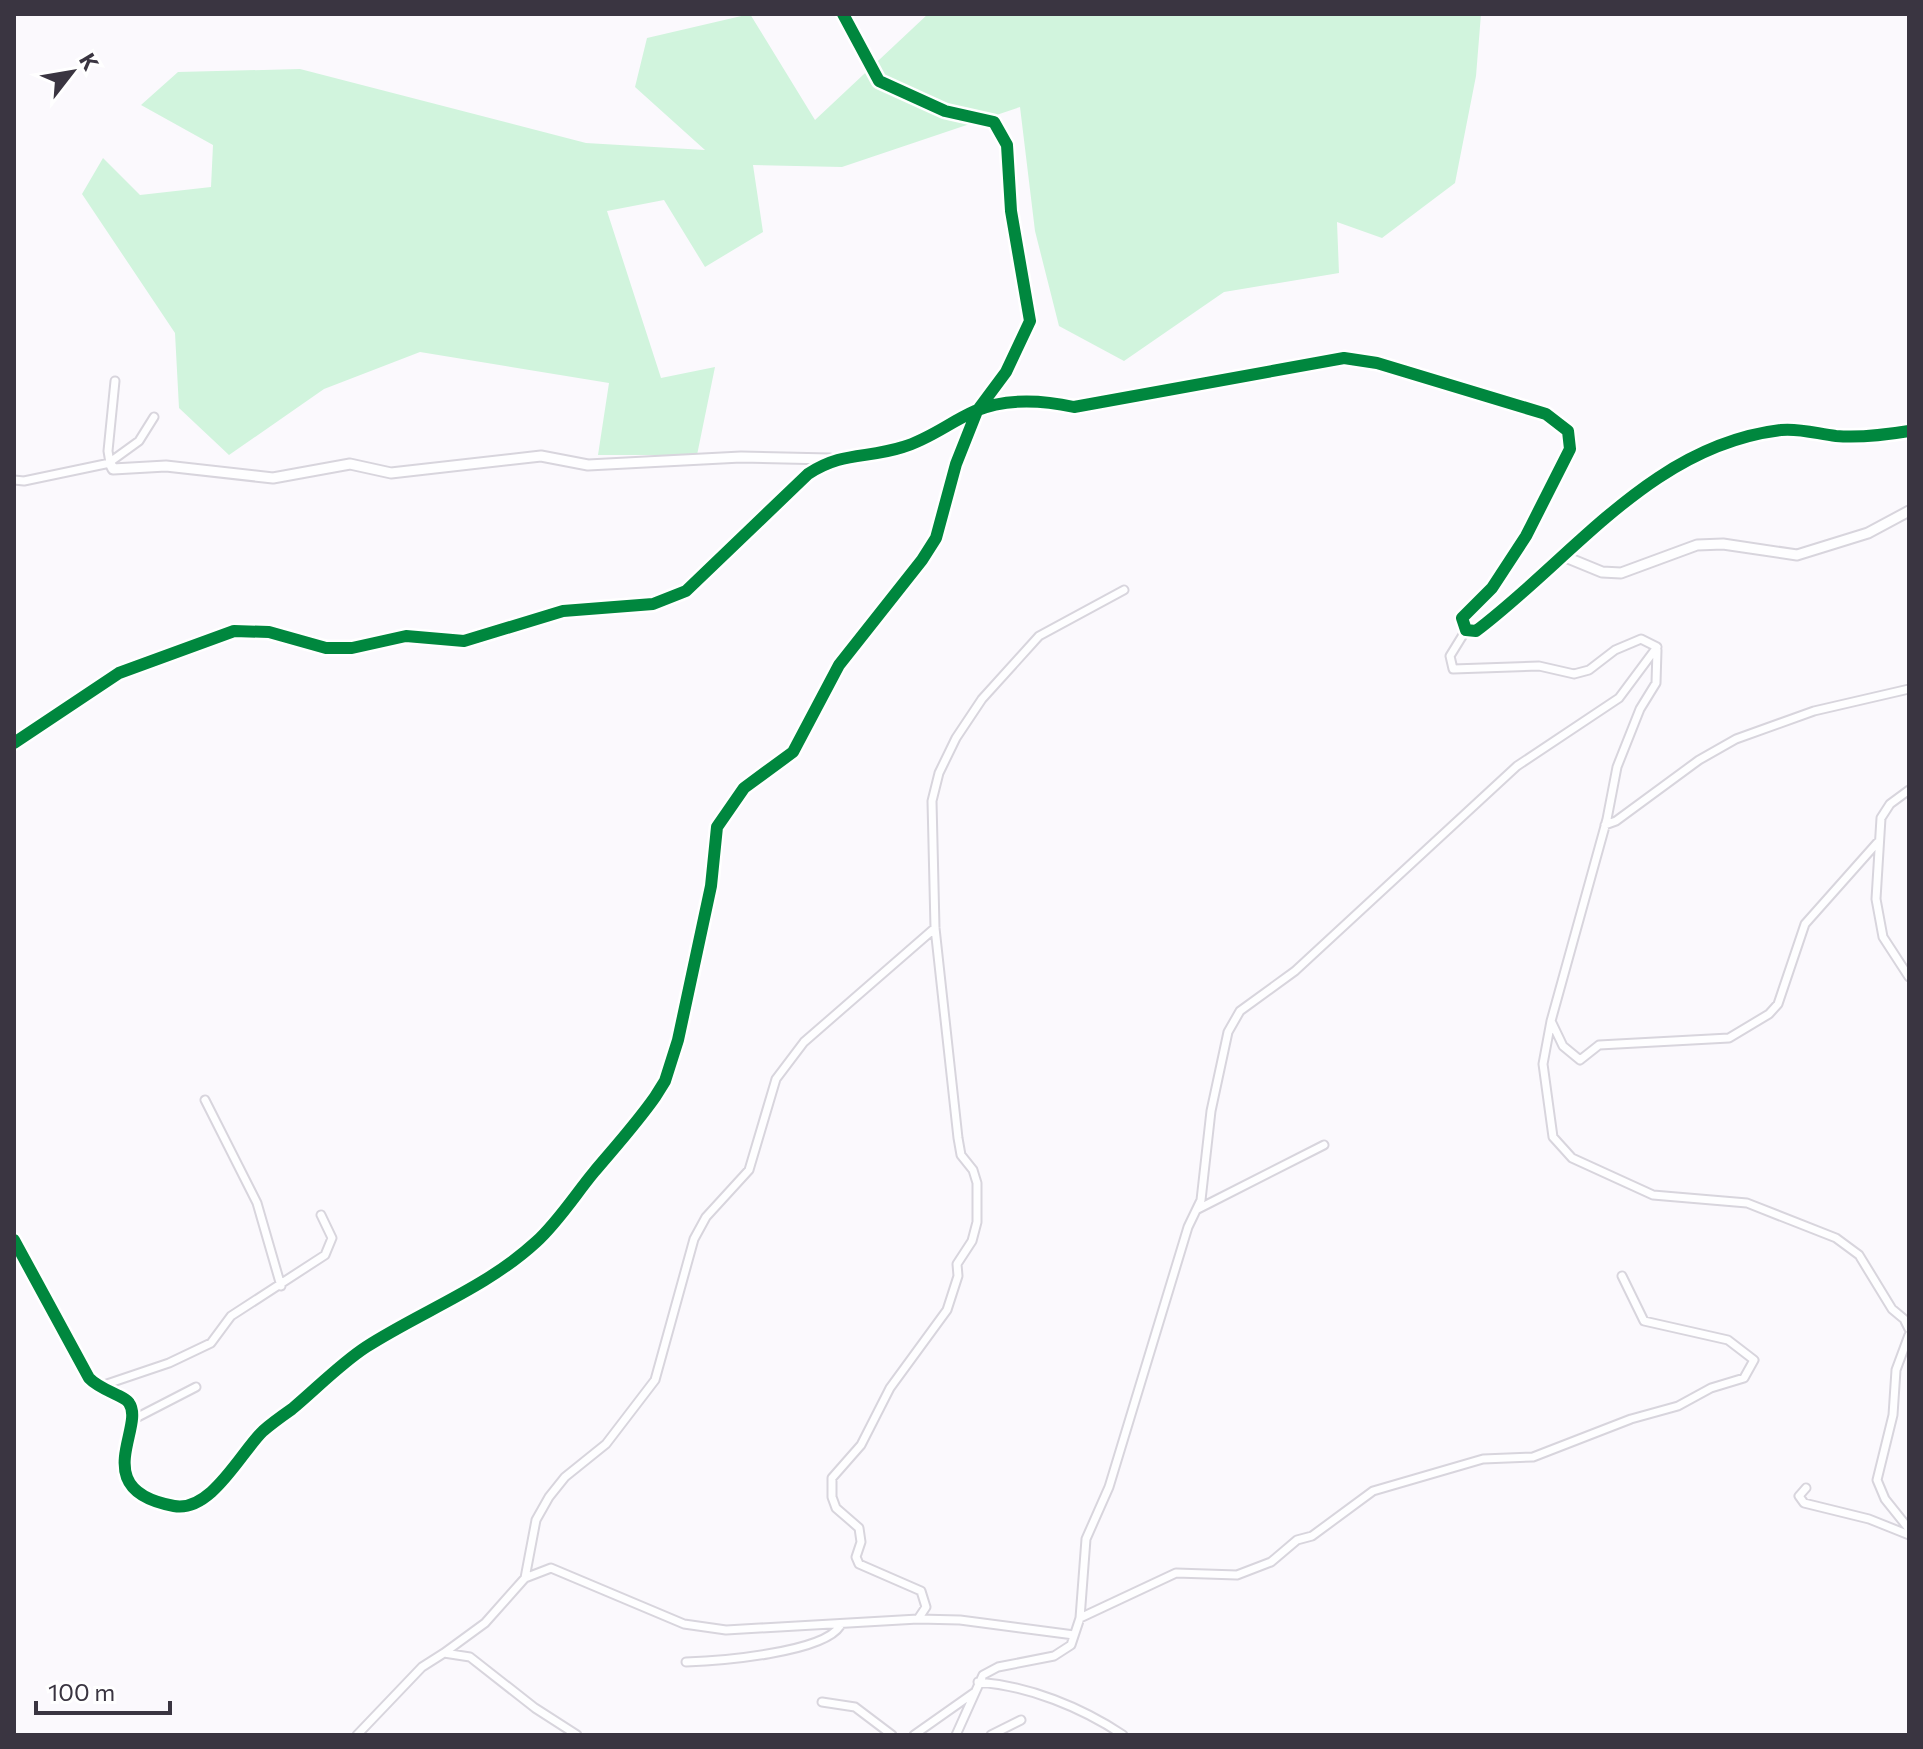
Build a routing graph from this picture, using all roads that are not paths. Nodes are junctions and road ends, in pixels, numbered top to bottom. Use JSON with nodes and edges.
{"nodes":[{"id":1,"x":843,"y":14,"type":"edge"},
{"id":2,"x":115,"y":381,"type":"dead end"},
{"id":3,"x":977,"y":411,"type":"junction"},
{"id":4,"x":154,"y":417,"type":"dead end"},
{"id":5,"x":1909,"y":431,"type":"edge"},
{"id":6,"x":832,"y":459,"type":"junction"},
{"id":7,"x":110,"y":462,"type":"junction"},
{"id":8,"x":14,"y":480,"type":"edge"},
{"id":9,"x":1909,"y":511,"type":"edge"},
{"id":10,"x":1563,"y":556,"type":"junction"},
{"id":11,"x":1124,"y":590,"type":"dead end"},
{"id":12,"x":1466,"y":630,"type":"junction"},
{"id":13,"x":1657,"y":647,"type":"junction"},
{"id":14,"x":1909,"y":689,"type":"edge"},
{"id":15,"x":14,"y":743,"type":"edge"},
{"id":16,"x":1909,"y":790,"type":"edge"},
{"id":17,"x":1605,"y":825,"type":"junction"},
{"id":18,"x":1877,"y":843,"type":"junction"},
{"id":19,"x":935,"y":928,"type":"junction"},
{"id":20,"x":1909,"y":977,"type":"edge"},
{"id":21,"x":1551,"y":1021,"type":"junction"},
{"id":22,"x":205,"y":1100,"type":"dead end"},
{"id":23,"x":1324,"y":1145,"type":"dead end"},
{"id":24,"x":1198,"y":1209,"type":"junction"},
{"id":25,"x":321,"y":1215,"type":"dead end"},
{"id":26,"x":14,"y":1240,"type":"edge"},
{"id":27,"x":1622,"y":1276,"type":"dead end"},
{"id":28,"x":281,"y":1286,"type":"junction"},
{"id":29,"x":1909,"y":1332,"type":"edge"},
{"id":30,"x":98,"y":1387,"type":"junction"},
{"id":31,"x":196,"y":1387,"type":"dead end"},
{"id":32,"x":132,"y":1420,"type":"junction"},
{"id":33,"x":1806,"y":1488,"type":"dead end"},
{"id":34,"x":1909,"y":1529,"type":"edge"},
{"id":35,"x":1909,"y":1535,"type":"edge"},
{"id":36,"x":525,"y":1578,"type":"junction"},
{"id":37,"x":1080,"y":1618,"type":"junction"},
{"id":38,"x":918,"y":1619,"type":"junction"},
{"id":39,"x":840,"y":1626,"type":"junction"},
{"id":40,"x":1074,"y":1635,"type":"junction"},
{"id":41,"x":444,"y":1653,"type":"junction"},
{"id":42,"x":686,"y":1662,"type":"dead end"},
{"id":43,"x":978,"y":1682,"type":"junction"},
{"id":44,"x":975,"y":1692,"type":"junction"},
{"id":45,"x":822,"y":1702,"type":"dead end"},
{"id":46,"x":1021,"y":1720,"type":"dead end"},
{"id":47,"x":357,"y":1735,"type":"edge"},
{"id":48,"x":577,"y":1735,"type":"edge"},
{"id":49,"x":892,"y":1735,"type":"edge"},
{"id":50,"x":914,"y":1735,"type":"edge"},
{"id":51,"x":956,"y":1735,"type":"edge"},
{"id":52,"x":991,"y":1735,"type":"edge"},
{"id":53,"x":1123,"y":1735,"type":"edge"}],
"edges":[{"from":1,"to":3,"type":"street"},
{"from":2,"to":7,"type":"street"},
{"from":3,"to":6,"type":"street"},
{"from":3,"to":12,"type":"street"},
{"from":3,"to":32,"type":"street"},
{"from":4,"to":7,"type":"street"},
{"from":5,"to":10,"type":"street"},
{"from":6,"to":7,"type":"street"},
{"from":6,"to":15,"type":"street"},
{"from":7,"to":8,"type":"street"},
{"from":9,"to":10,"type":"street"},
{"from":10,"to":12,"type":"street"},
{"from":11,"to":19,"type":"street"},
{"from":12,"to":13,"type":"street"},
{"from":13,"to":17,"type":"street"},
{"from":13,"to":24,"type":"street"},
{"from":14,"to":17,"type":"street"},
{"from":16,"to":18,"type":"street"},
{"from":17,"to":21,"type":"street"},
{"from":18,"to":20,"type":"street"},
{"from":18,"to":21,"type":"street"},
{"from":19,"to":36,"type":"street"},
{"from":19,"to":38,"type":"street"},
{"from":21,"to":29,"type":"street"},
{"from":22,"to":28,"type":"street"},
{"from":23,"to":24,"type":"street"},
{"from":24,"to":37,"type":"street"},
{"from":25,"to":28,"type":"street"},
{"from":26,"to":30,"type":"street"},
{"from":27,"to":37,"type":"street"},
{"from":28,"to":30,"type":"street"},
{"from":29,"to":34,"type":"street"},
{"from":30,"to":32,"type":"street"},
{"from":31,"to":32,"type":"street"},
{"from":33,"to":35,"type":"street"},
{"from":36,"to":39,"type":"street"},
{"from":36,"to":41,"type":"street"},
{"from":37,"to":40,"type":"street"},
{"from":38,"to":39,"type":"street"},
{"from":38,"to":40,"type":"street"},
{"from":39,"to":42,"type":"street"},
{"from":40,"to":43,"type":"street"},
{"from":41,"to":47,"type":"street"},
{"from":41,"to":48,"type":"street"},
{"from":43,"to":44,"type":"street"},
{"from":43,"to":53,"type":"street"},
{"from":44,"to":50,"type":"street"},
{"from":44,"to":51,"type":"street"},
{"from":45,"to":49,"type":"street"},
{"from":46,"to":52,"type":"street"}]}
